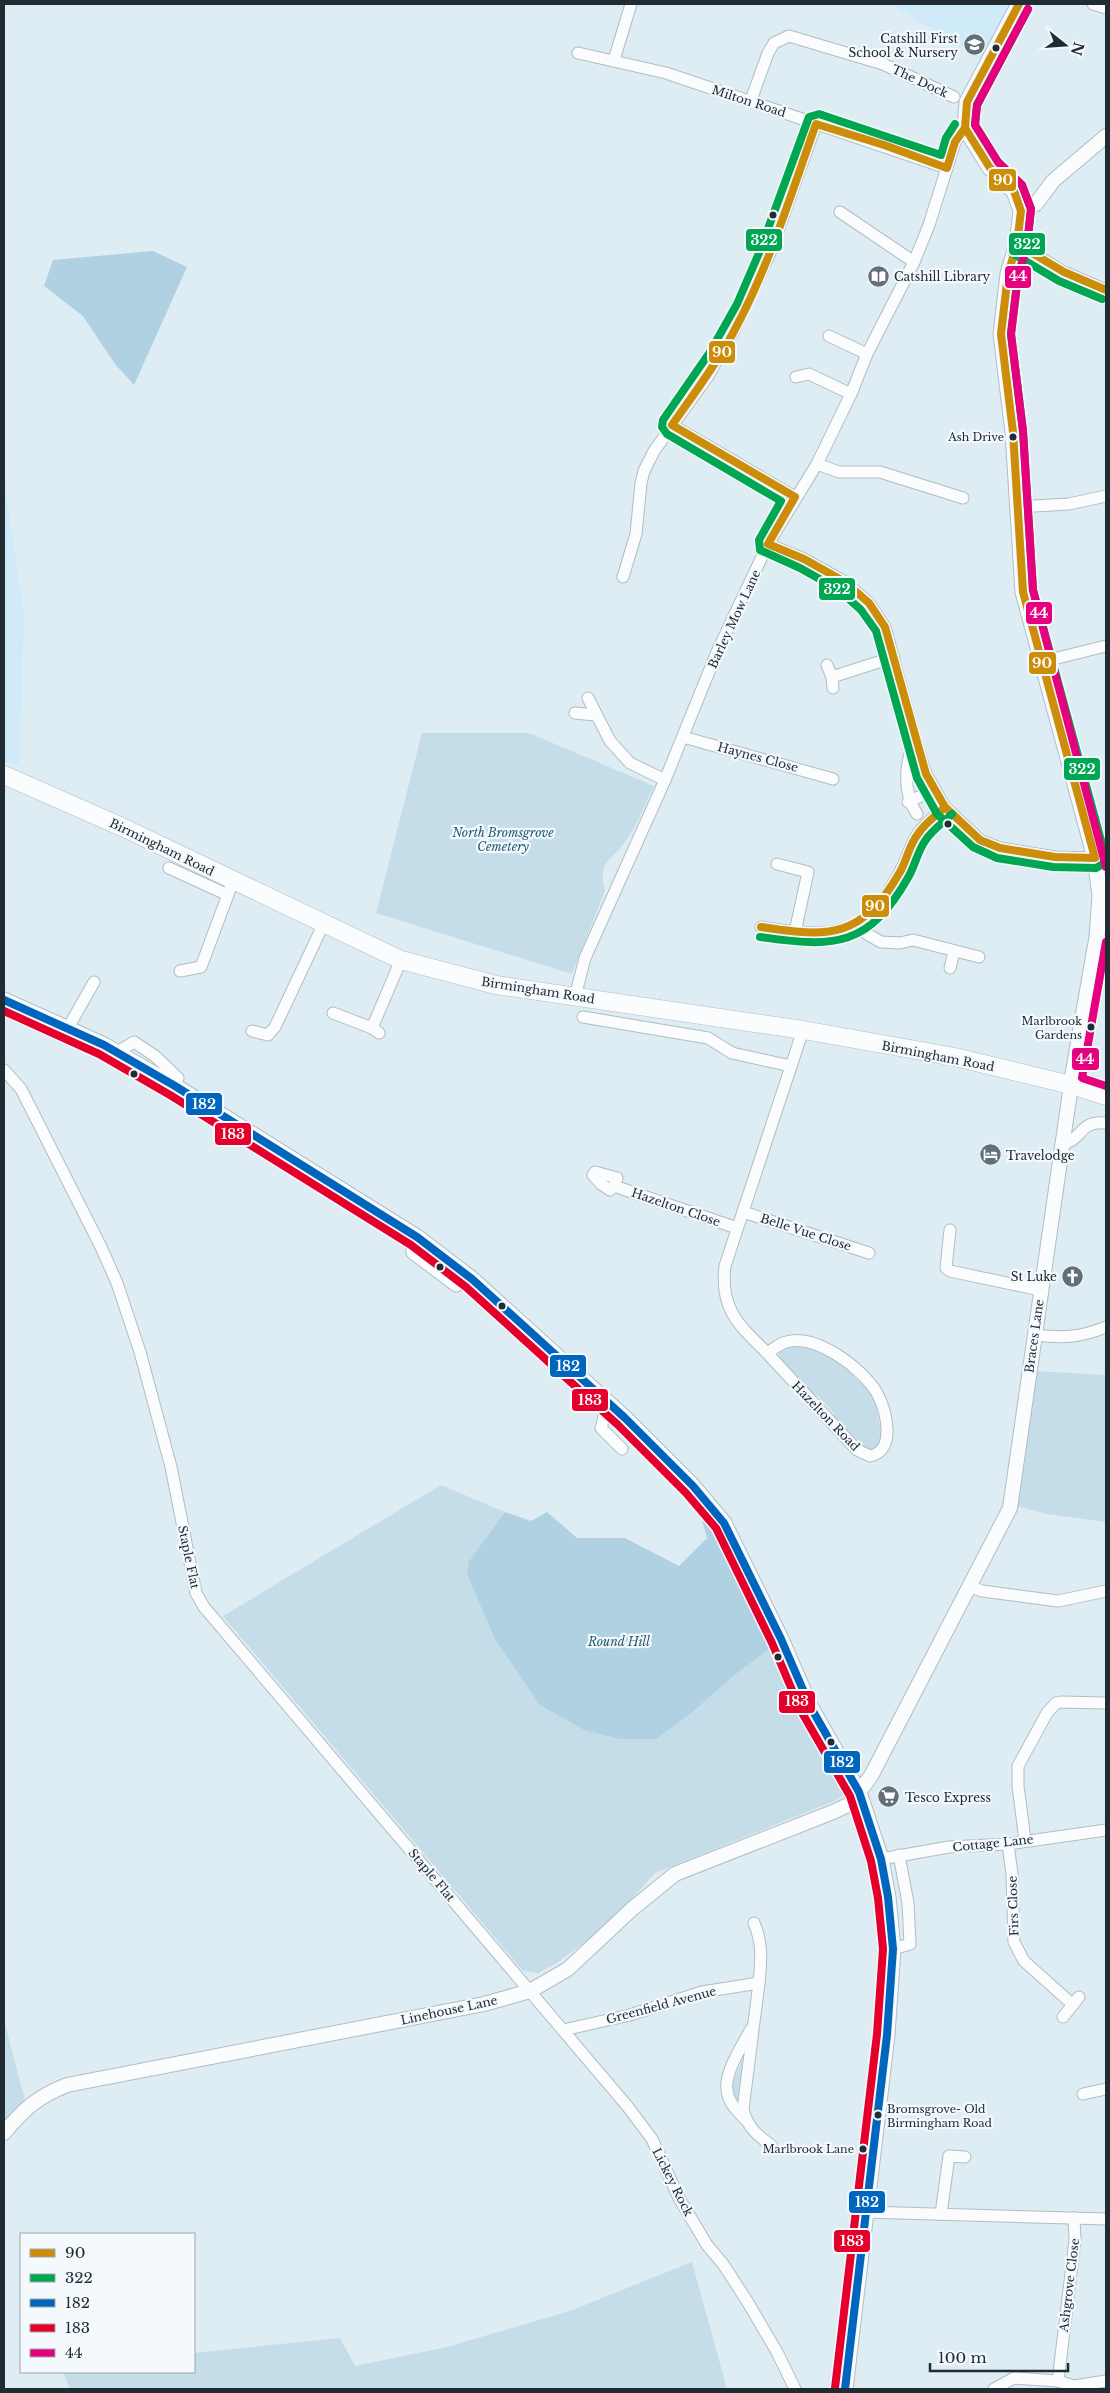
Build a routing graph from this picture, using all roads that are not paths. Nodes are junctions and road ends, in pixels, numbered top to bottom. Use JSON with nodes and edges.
{"nodes":[{"id":1,"x":631,"y":4,"type":"edge"},
{"id":2,"x":1019,"y":4,"type":"edge"},
{"id":3,"x":1093,"y":4,"type":"edge"},
{"id":4,"x":1106,"y":8,"type":"edge"},
{"id":5,"x":578,"y":54,"type":"dead end"},
{"id":6,"x":614,"y":60,"type":"junction"},
{"id":7,"x":954,"y":97,"type":"dead end"},
{"id":8,"x":750,"y":100,"type":"junction"},
{"id":9,"x":816,"y":124,"type":"junction"},
{"id":10,"x":965,"y":128,"type":"junction"},
{"id":11,"x":1106,"y":136,"type":"edge"},
{"id":12,"x":947,"y":168,"type":"junction"},
{"id":13,"x":1022,"y":210,"type":"junction"},
{"id":14,"x":840,"y":212,"type":"dead end"},
{"id":15,"x":1017,"y":244,"type":"junction"},
{"id":16,"x":914,"y":262,"type":"junction"},
{"id":17,"x":1106,"y":290,"type":"edge"},
{"id":18,"x":829,"y":336,"type":"dead end"},
{"id":19,"x":867,"y":354,"type":"junction"},
{"id":20,"x":796,"y":377,"type":"dead end"},
{"id":21,"x":852,"y":394,"type":"junction"},
{"id":22,"x":672,"y":425,"type":"junction"},
{"id":23,"x":817,"y":464,"type":"junction"},
{"id":24,"x":1106,"y":496,"type":"edge"},
{"id":25,"x":795,"y":497,"type":"junction"},
{"id":26,"x":963,"y":498,"type":"dead end"},
{"id":27,"x":1017,"y":507,"type":"junction"},
{"id":28,"x":768,"y":544,"type":"junction"},
{"id":29,"x":623,"y":577,"type":"dead end"},
{"id":30,"x":1106,"y":646,"type":"edge"},
{"id":31,"x":894,"y":657,"type":"junction"},
{"id":32,"x":1041,"y":662,"type":"junction"},
{"id":33,"x":827,"y":665,"type":"dead end"},
{"id":34,"x":588,"y":698,"type":"dead end"},
{"id":35,"x":575,"y":713,"type":"dead end"},
{"id":36,"x":595,"y":715,"type":"junction"},
{"id":37,"x":683,"y":736,"type":"junction"},
{"id":38,"x":915,"y":740,"type":"junction"},
{"id":39,"x":4,"y":775,"type":"edge"},
{"id":40,"x":833,"y":779,"type":"dead end"},
{"id":41,"x":665,"y":780,"type":"junction"},
{"id":42,"x":923,"y":795,"type":"dead end"},
{"id":43,"x":908,"y":802,"type":"junction"},
{"id":44,"x":945,"y":807,"type":"junction"},
{"id":45,"x":917,"y":814,"type":"dead end"},
{"id":46,"x":1095,"y":858,"type":"junction"},
{"id":47,"x":777,"y":864,"type":"dead end"},
{"id":48,"x":170,"y":868,"type":"dead end"},
{"id":49,"x":231,"y":888,"type":"junction"},
{"id":50,"x":324,"y":923,"type":"junction"},
{"id":51,"x":860,"y":923,"type":"junction"},
{"id":52,"x":760,"y":927,"type":"dead end"},
{"id":53,"x":795,"y":932,"type":"junction"},
{"id":54,"x":954,"y":952,"type":"junction"},
{"id":55,"x":978,"y":957,"type":"dead end"},
{"id":56,"x":401,"y":960,"type":"junction"},
{"id":57,"x":950,"y":968,"type":"dead end"},
{"id":58,"x":180,"y":971,"type":"dead end"},
{"id":59,"x":1090,"y":971,"type":"junction"},
{"id":60,"x":1106,"y":973,"type":"edge"},
{"id":61,"x":94,"y":982,"type":"dead end"},
{"id":62,"x":575,"y":997,"type":"junction"},
{"id":63,"x":4,"y":1000,"type":"edge"},
{"id":64,"x":333,"y":1013,"type":"dead end"},
{"id":65,"x":583,"y":1017,"type":"dead end"},
{"id":66,"x":68,"y":1028,"type":"junction"},
{"id":67,"x":803,"y":1030,"type":"junction"},
{"id":68,"x":252,"y":1031,"type":"dead end"},
{"id":69,"x":791,"y":1066,"type":"junction"},
{"id":70,"x":4,"y":1070,"type":"edge"},
{"id":71,"x":1071,"y":1085,"type":"junction"},
{"id":72,"x":1106,"y":1096,"type":"edge"},
{"id":73,"x":1106,"y":1123,"type":"edge"},
{"id":74,"x":1061,"y":1145,"type":"junction"},
{"id":75,"x":614,"y":1186,"type":"dead end"},
{"id":76,"x":743,"y":1212,"type":"junction"},
{"id":77,"x":737,"y":1228,"type":"junction"},
{"id":78,"x":950,"y":1230,"type":"dead end"},
{"id":79,"x":869,"y":1253,"type":"dead end"},
{"id":80,"x":1040,"y":1290,"type":"junction"},
{"id":81,"x":1106,"y":1328,"type":"edge"},
{"id":82,"x":1034,"y":1335,"type":"junction"},
{"id":83,"x":767,"y":1353,"type":"junction"},
{"id":84,"x":612,"y":1406,"type":"junction"},
{"id":85,"x":622,"y":1449,"type":"dead end"},
{"id":86,"x":969,"y":1586,"type":"junction"},
{"id":87,"x":1106,"y":1591,"type":"edge"},
{"id":88,"x":1106,"y":1703,"type":"edge"},
{"id":89,"x":860,"y":1795,"type":"junction"},
{"id":90,"x":1106,"y":1830,"type":"edge"},
{"id":91,"x":1025,"y":1840,"type":"junction"},
{"id":92,"x":1008,"y":1844,"type":"junction"},
{"id":93,"x":899,"y":1855,"type":"junction"},
{"id":94,"x":881,"y":1859,"type":"junction"},
{"id":95,"x":754,"y":1923,"type":"dead end"},
{"id":96,"x":893,"y":1949,"type":"junction"},
{"id":97,"x":759,"y":1982,"type":"junction"},
{"id":98,"x":530,"y":1990,"type":"junction"},
{"id":99,"x":1063,"y":2017,"type":"dead end"},
{"id":100,"x":755,"y":2022,"type":"junction"},
{"id":101,"x":563,"y":2030,"type":"junction"},
{"id":102,"x":1106,"y":2089,"type":"edge"},
{"id":103,"x":1083,"y":2094,"type":"dead end"},
{"id":104,"x":746,"y":2121,"type":"junction"},
{"id":105,"x":4,"y":2133,"type":"edge"},
{"id":106,"x":772,"y":2146,"type":"dead end"},
{"id":107,"x":965,"y":2157,"type":"dead end"},
{"id":108,"x":865,"y":2212,"type":"junction"},
{"id":109,"x":941,"y":2214,"type":"junction"},
{"id":110,"x":1074,"y":2218,"type":"junction"},
{"id":111,"x":1106,"y":2218,"type":"edge"},
{"id":112,"x":1058,"y":2381,"type":"junction"},
{"id":113,"x":1106,"y":2381,"type":"edge"},
{"id":114,"x":795,"y":2389,"type":"edge"},
{"id":115,"x":844,"y":2389,"type":"edge"},
{"id":116,"x":994,"y":2389,"type":"edge"}],
"edges":[{"from":1,"to":6,"type":"street"},
{"from":2,"to":10,"type":"main road"},
{"from":3,"to":4,"type":"street"},
{"from":5,"to":6,"type":"street","name":"Milton Road"},
{"from":6,"to":8,"type":"street","name":"Milton Road"},
{"from":7,"to":8,"type":"street","name":"The Dock"},
{"from":8,"to":9,"type":"street","name":"Milton Road"},
{"from":9,"to":12,"type":"street","name":"Milton Road"},
{"from":9,"to":22,"type":"street"},
{"from":10,"to":12,"type":"street","name":"Barley Mow Lane"},
{"from":10,"to":13,"type":"main road"},
{"from":11,"to":13,"type":"street"},
{"from":12,"to":16,"type":"street","name":"Barley Mow Lane"},
{"from":13,"to":15,"type":"main road"},
{"from":14,"to":16,"type":"street"},
{"from":15,"to":17,"type":"street"},
{"from":15,"to":27,"type":"main road"},
{"from":16,"to":19,"type":"street","name":"Barley Mow Lane"},
{"from":18,"to":19,"type":"street"},
{"from":19,"to":21,"type":"street","name":"Barley Mow Lane"},
{"from":20,"to":21,"type":"street"},
{"from":21,"to":23,"type":"street","name":"Barley Mow Lane"},
{"from":22,"to":25,"type":"street"},
{"from":22,"to":29,"type":"street"},
{"from":23,"to":25,"type":"street","name":"Barley Mow Lane"},
{"from":23,"to":26,"type":"street"},
{"from":24,"to":27,"type":"street"},
{"from":25,"to":28,"type":"street","name":"Barley Mow Lane"},
{"from":27,"to":32,"type":"main road"},
{"from":28,"to":31,"type":"street"},
{"from":28,"to":37,"type":"street","name":"Barley Mow Lane"},
{"from":30,"to":32,"type":"street"},
{"from":31,"to":33,"type":"street"},
{"from":31,"to":38,"type":"street"},
{"from":32,"to":46,"type":"main road"},
{"from":34,"to":36,"type":"street"},
{"from":35,"to":36,"type":"street"},
{"from":36,"to":41,"type":"street"},
{"from":37,"to":40,"type":"street","name":"Haynes Close"},
{"from":37,"to":41,"type":"street","name":"Barley Mow Lane"},
{"from":38,"to":43,"type":"street"},
{"from":38,"to":44,"type":"street"},
{"from":39,"to":49,"type":"highway","name":"Birmingham Road"},
{"from":41,"to":62,"type":"street","name":"Barley Mow Lane"},
{"from":42,"to":43,"type":"street"},
{"from":43,"to":45,"type":"street"},
{"from":44,"to":46,"type":"street"},
{"from":44,"to":51,"type":"street"},
{"from":46,"to":59,"type":"main road"},
{"from":47,"to":53,"type":"street"},
{"from":48,"to":49,"type":"street"},
{"from":49,"to":50,"type":"highway","name":"Birmingham Road"},
{"from":49,"to":58,"type":"street"},
{"from":50,"to":56,"type":"highway","name":"Birmingham Road"},
{"from":50,"to":68,"type":"street"},
{"from":51,"to":53,"type":"street"},
{"from":51,"to":54,"type":"street"},
{"from":52,"to":53,"type":"street"},
{"from":54,"to":55,"type":"street"},
{"from":54,"to":57,"type":"street"},
{"from":56,"to":62,"type":"highway","name":"Birmingham Road"},
{"from":56,"to":64,"type":"street"},
{"from":59,"to":60,"type":"street"},
{"from":59,"to":71,"type":"main road"},
{"from":61,"to":66,"type":"street"},
{"from":62,"to":67,"type":"highway","name":"Birmingham Road"},
{"from":63,"to":66,"type":"main road"},
{"from":65,"to":69,"type":"street"},
{"from":66,"to":84,"type":"main road"},
{"from":67,"to":69,"type":"street","name":"Hazelton Road"},
{"from":67,"to":71,"type":"highway","name":"Birmingham Road"},
{"from":69,"to":76,"type":"street","name":"Hazelton Road"},
{"from":70,"to":98,"type":"street","name":"Staple Flat"},
{"from":71,"to":72,"type":"highway","name":"Birmingham Road"},
{"from":71,"to":74,"type":"street","name":"Braces Lane"},
{"from":73,"to":74,"type":"street"},
{"from":74,"to":80,"type":"street","name":"Braces Lane"},
{"from":75,"to":77,"type":"street","name":"Hazelton Close"},
{"from":76,"to":77,"type":"street","name":"Hazelton Road"},
{"from":76,"to":79,"type":"street","name":"Belle Vue Close"},
{"from":77,"to":83,"type":"street","name":"Hazelton Road"},
{"from":78,"to":80,"type":"street"},
{"from":80,"to":82,"type":"street","name":"Braces Lane"},
{"from":81,"to":82,"type":"street"},
{"from":82,"to":86,"type":"street","name":"Braces Lane"},
{"from":83,"to":83,"type":"street","name":"Hazelton Road"},
{"from":84,"to":85,"type":"street"},
{"from":84,"to":89,"type":"main road"},
{"from":86,"to":87,"type":"street"},
{"from":86,"to":89,"type":"street","name":"Braces Lane"},
{"from":88,"to":91,"type":"street"},
{"from":89,"to":94,"type":"main road"},
{"from":89,"to":98,"type":"street","name":"Linehouse Lane"},
{"from":90,"to":91,"type":"street","name":"Cottage Lane"},
{"from":91,"to":92,"type":"street","name":"Cottage Lane"},
{"from":92,"to":93,"type":"street","name":"Cottage Lane"},
{"from":92,"to":99,"type":"street","name":"Firs Close"},
{"from":93,"to":94,"type":"street","name":"Cottage Lane"},
{"from":93,"to":96,"type":"street"},
{"from":94,"to":96,"type":"main road"},
{"from":95,"to":97,"type":"street"},
{"from":96,"to":108,"type":"main road"},
{"from":97,"to":100,"type":"street"},
{"from":97,"to":101,"type":"street","name":"Greenfield Avenue"},
{"from":98,"to":101,"type":"street","name":"Lickey Rock"},
{"from":98,"to":105,"type":"street","name":"Linehouse Lane"},
{"from":100,"to":104,"type":"street"},
{"from":100,"to":104,"type":"street"},
{"from":101,"to":114,"type":"street","name":"Lickey Rock"},
{"from":102,"to":103,"type":"street"},
{"from":104,"to":106,"type":"street"},
{"from":107,"to":109,"type":"street"},
{"from":108,"to":109,"type":"street"},
{"from":108,"to":115,"type":"main road"},
{"from":109,"to":110,"type":"street"},
{"from":110,"to":111,"type":"street"},
{"from":110,"to":112,"type":"street","name":"Ashgrove Close"},
{"from":112,"to":113,"type":"street"},
{"from":112,"to":116,"type":"street"}]}
